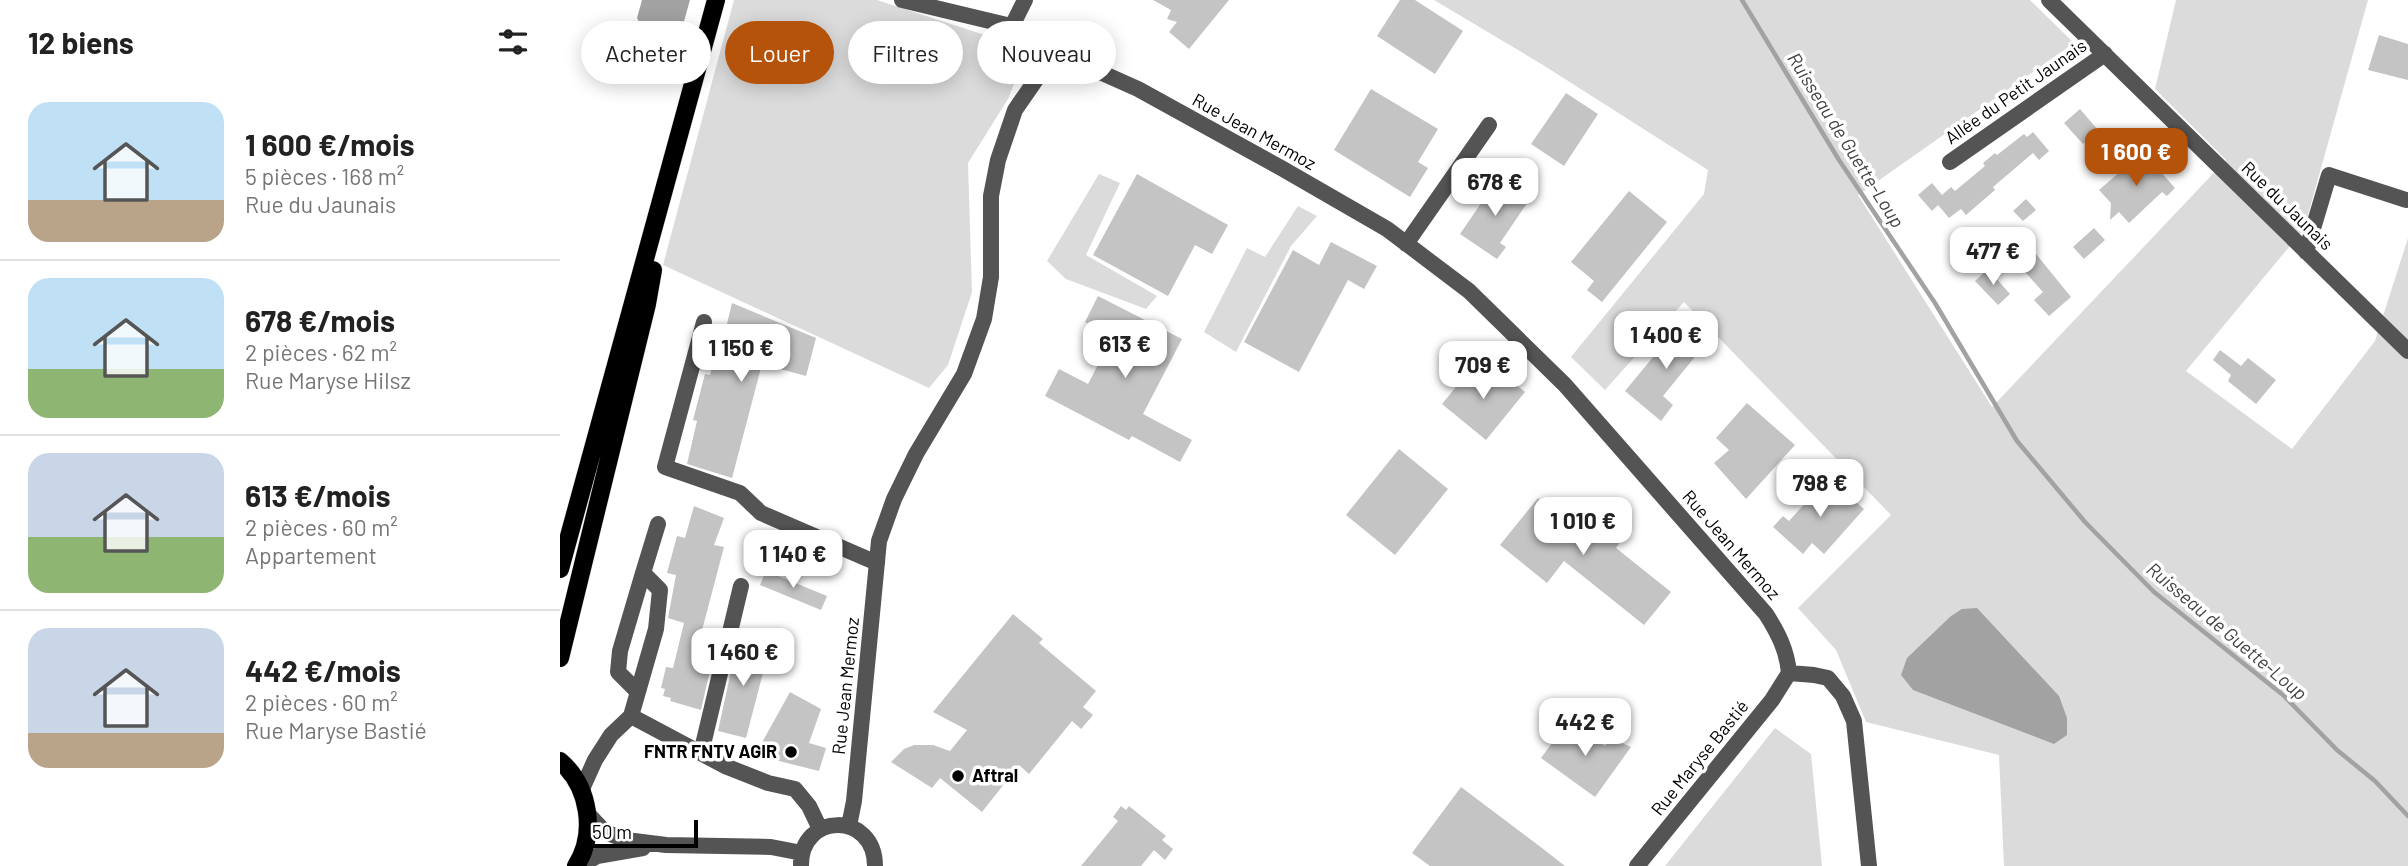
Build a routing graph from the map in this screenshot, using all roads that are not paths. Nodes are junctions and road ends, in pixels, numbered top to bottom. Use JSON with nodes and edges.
{"nodes":[{"id":1,"x":716,"y":0,"type":"edge"},
{"id":2,"x":905,"y":0,"type":"edge"},
{"id":3,"x":1025,"y":0,"type":"edge"},
{"id":4,"x":2049,"y":0,"type":"edge"},
{"id":5,"x":991,"y":21,"type":"edge"},
{"id":6,"x":1014,"y":21,"type":"edge"},
{"id":7,"x":2105,"y":54,"type":"junction"},
{"id":8,"x":1116,"y":79,"type":"edge"},
{"id":9,"x":1033,"y":84,"type":"edge"},
{"id":10,"x":1489,"y":125,"type":"dead end"},
{"id":11,"x":1950,"y":162,"type":"dead end"},
{"id":12,"x":671,"y":166,"type":"junction"},
{"id":13,"x":2406,"y":200,"type":"dead end"},
{"id":14,"x":1406,"y":244,"type":"junction"},
{"id":15,"x":2306,"y":252,"type":"junction"},
{"id":16,"x":704,"y":323,"type":"dead end"},
{"id":17,"x":2408,"y":351,"type":"edge"},
{"id":18,"x":659,"y":523,"type":"dead end"},
{"id":19,"x":877,"y":563,"type":"junction"},
{"id":20,"x":560,"y":569,"type":"edge"},
{"id":21,"x":643,"y":573,"type":"junction"},
{"id":22,"x":741,"y":586,"type":"dead end"},
{"id":23,"x":560,"y":658,"type":"edge"},
{"id":24,"x":1789,"y":673,"type":"junction"},
{"id":25,"x":638,"y":692,"type":"junction"},
{"id":26,"x":631,"y":716,"type":"junction"},
{"id":27,"x":701,"y":753,"type":"junction"},
{"id":28,"x":560,"y":761,"type":"edge"},
{"id":29,"x":582,"y":789,"type":"junction"},
{"id":30,"x":588,"y":814,"type":"junction"},
{"id":31,"x":849,"y":826,"type":"junction"},
{"id":32,"x":820,"y":829,"type":"junction"},
{"id":33,"x":666,"y":845,"type":"junction"},
{"id":34,"x":801,"y":860,"type":"edge"},
{"id":35,"x":578,"y":866,"type":"edge"},
{"id":36,"x":875,"y":866,"type":"edge"},
{"id":37,"x":1637,"y":866,"type":"edge"},
{"id":38,"x":1869,"y":866,"type":"edge"}],
"edges":[{"from":1,"to":12,"type":"main road"},
{"from":2,"to":5,"type":"street"},
{"from":3,"to":6,"type":"street"},
{"from":4,"to":7,"type":"street","name":"Rue du Jaunais"},
{"from":7,"to":11,"type":"street","name":"Allée du Petit Jaunais"},
{"from":7,"to":15,"type":"street","name":"Rue du Jaunais"},
{"from":8,"to":14,"type":"street","name":"Rue Jean Mermoz"},
{"from":9,"to":19,"type":"street","name":"Rue Jean Mermoz"},
{"from":10,"to":14,"type":"street"},
{"from":12,"to":20,"type":"main road"},
{"from":12,"to":23,"type":"main road"},
{"from":13,"to":15,"type":"street"},
{"from":14,"to":24,"type":"street","name":"Rue Jean Mermoz"},
{"from":15,"to":17,"type":"street","name":"Rue du Jaunais"},
{"from":16,"to":19,"type":"street"},
{"from":18,"to":21,"type":"street"},
{"from":19,"to":31,"type":"street","name":"Rue Jean Mermoz"},
{"from":21,"to":25,"type":"street"},
{"from":21,"to":25,"type":"street"},
{"from":22,"to":27,"type":"street"},
{"from":24,"to":37,"type":"street","name":"Rue Maryse Bastié"},
{"from":24,"to":38,"type":"street"},
{"from":25,"to":26,"type":"street"},
{"from":26,"to":27,"type":"street"},
{"from":26,"to":29,"type":"street"},
{"from":27,"to":32,"type":"street"},
{"from":28,"to":29,"type":"main road"},
{"from":29,"to":30,"type":"main road"},
{"from":30,"to":33,"type":"street"},
{"from":30,"to":35,"type":"main road"},
{"from":31,"to":32,"type":"street"},
{"from":31,"to":36,"type":"street"},
{"from":32,"to":34,"type":"street"},
{"from":33,"to":34,"type":"street"},
{"from":33,"to":35,"type":"street"}]}
